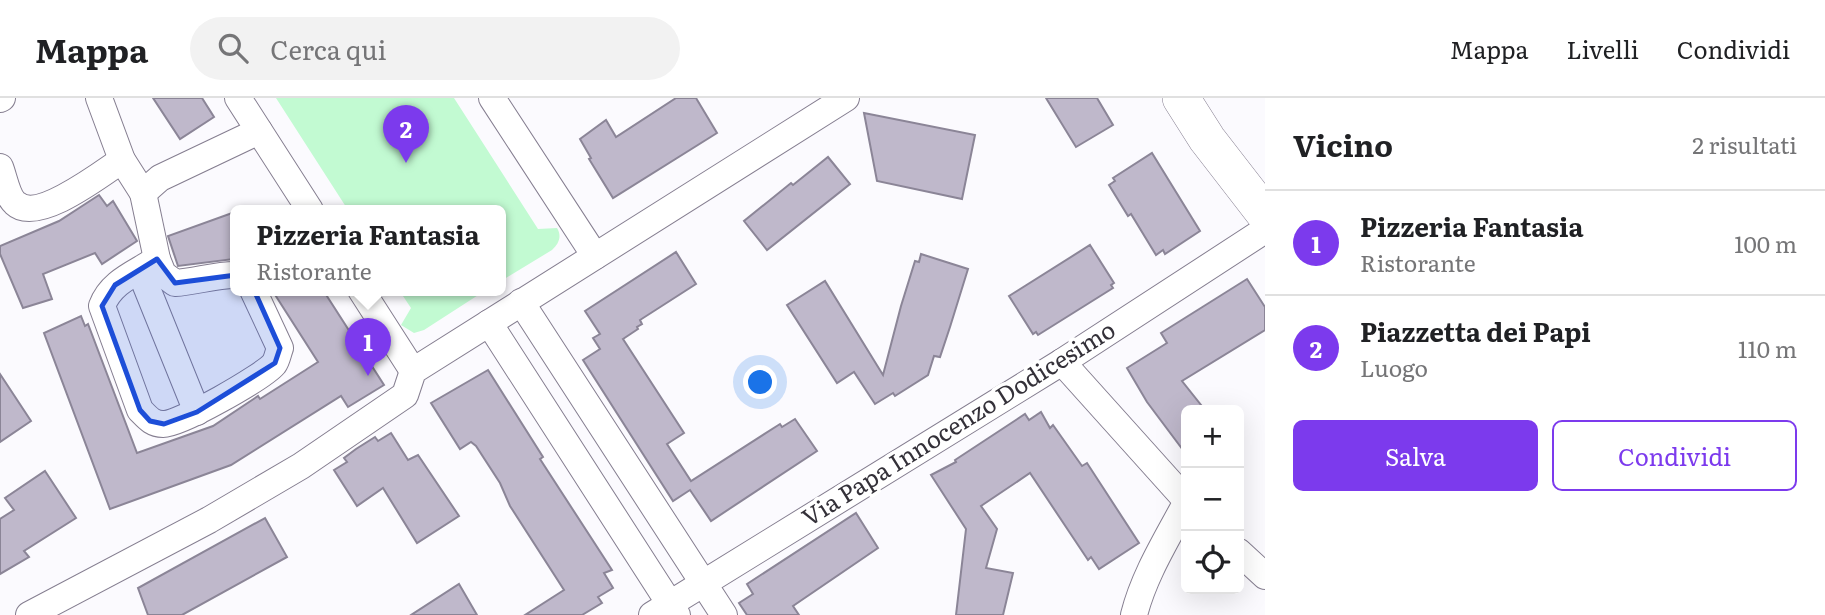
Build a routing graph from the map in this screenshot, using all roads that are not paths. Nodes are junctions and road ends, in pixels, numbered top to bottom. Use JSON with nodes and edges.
{"nodes":[{"id":1,"x":99,"y":98,"type":"edge"},
{"id":2,"x":239,"y":98,"type":"edge"},
{"id":3,"x":492,"y":98,"type":"edge"},
{"id":4,"x":846,"y":98,"type":"edge"},
{"id":5,"x":1181,"y":98,"type":"edge"},
{"id":6,"x":259,"y":131,"type":"junction"},
{"id":7,"x":122,"y":160,"type":"junction"},
{"id":8,"x":0,"y":167,"type":"edge"},
{"id":9,"x":143,"y":193,"type":"junction"},
{"id":10,"x":307,"y":205,"type":"edge"},
{"id":11,"x":1265,"y":214,"type":"edge"},
{"id":12,"x":1265,"y":230,"type":"edge"},
{"id":13,"x":595,"y":256,"type":"junction"},
{"id":14,"x":149,"y":265,"type":"junction"},
{"id":15,"x":230,"y":275,"type":"edge"},
{"id":16,"x":256,"y":296,"type":"edge"},
{"id":17,"x":365,"y":296,"type":"edge"},
{"id":18,"x":521,"y":302,"type":"junction"},
{"id":19,"x":489,"y":323,"type":"junction"},
{"id":20,"x":1062,"y":362,"type":"junction"},
{"id":21,"x":413,"y":371,"type":"junction"},
{"id":22,"x":197,"y":412,"type":"junction"},
{"id":23,"x":1181,"y":495,"type":"edge"},
{"id":24,"x":1181,"y":511,"type":"edge"},
{"id":25,"x":1244,"y":556,"type":"edge"},
{"id":26,"x":1264,"y":573,"type":"edge"},
{"id":27,"x":702,"y":582,"type":"junction"},
{"id":28,"x":666,"y":611,"type":"edge"},
{"id":29,"x":40,"y":612,"type":"edge"},
{"id":30,"x":724,"y":615,"type":"edge"},
{"id":31,"x":1134,"y":615,"type":"edge"}],
"edges":[{"from":1,"to":7,"type":"street"},
{"from":2,"to":6,"type":"street"},
{"from":3,"to":13,"type":"street"},
{"from":4,"to":13,"type":"street"},
{"from":5,"to":11,"type":"street"},
{"from":6,"to":9,"type":"street"},
{"from":6,"to":10,"type":"street"},
{"from":7,"to":8,"type":"street"},
{"from":7,"to":9,"type":"street"},
{"from":9,"to":14,"type":"street"},
{"from":12,"to":20,"type":"street","name":"Via Papa Innocenzo Dodicesimo"},
{"from":13,"to":18,"type":"street"},
{"from":14,"to":15,"type":"street"},
{"from":14,"to":22,"type":"street"},
{"from":14,"to":22,"type":"street"},
{"from":16,"to":22,"type":"street"},
{"from":17,"to":21,"type":"street"},
{"from":18,"to":19,"type":"street"},
{"from":18,"to":27,"type":"street"},
{"from":19,"to":21,"type":"street"},
{"from":19,"to":28,"type":"street"},
{"from":20,"to":23,"type":"street"},
{"from":20,"to":27,"type":"street","name":"Via Papa Innocenzo Dodicesimo"},
{"from":21,"to":29,"type":"street"},
{"from":24,"to":31,"type":"street"},
{"from":25,"to":26,"type":"street"},
{"from":27,"to":28,"type":"street","name":"Via Papa Innocenzo Dodicesimo"},
{"from":27,"to":30,"type":"street"}]}
